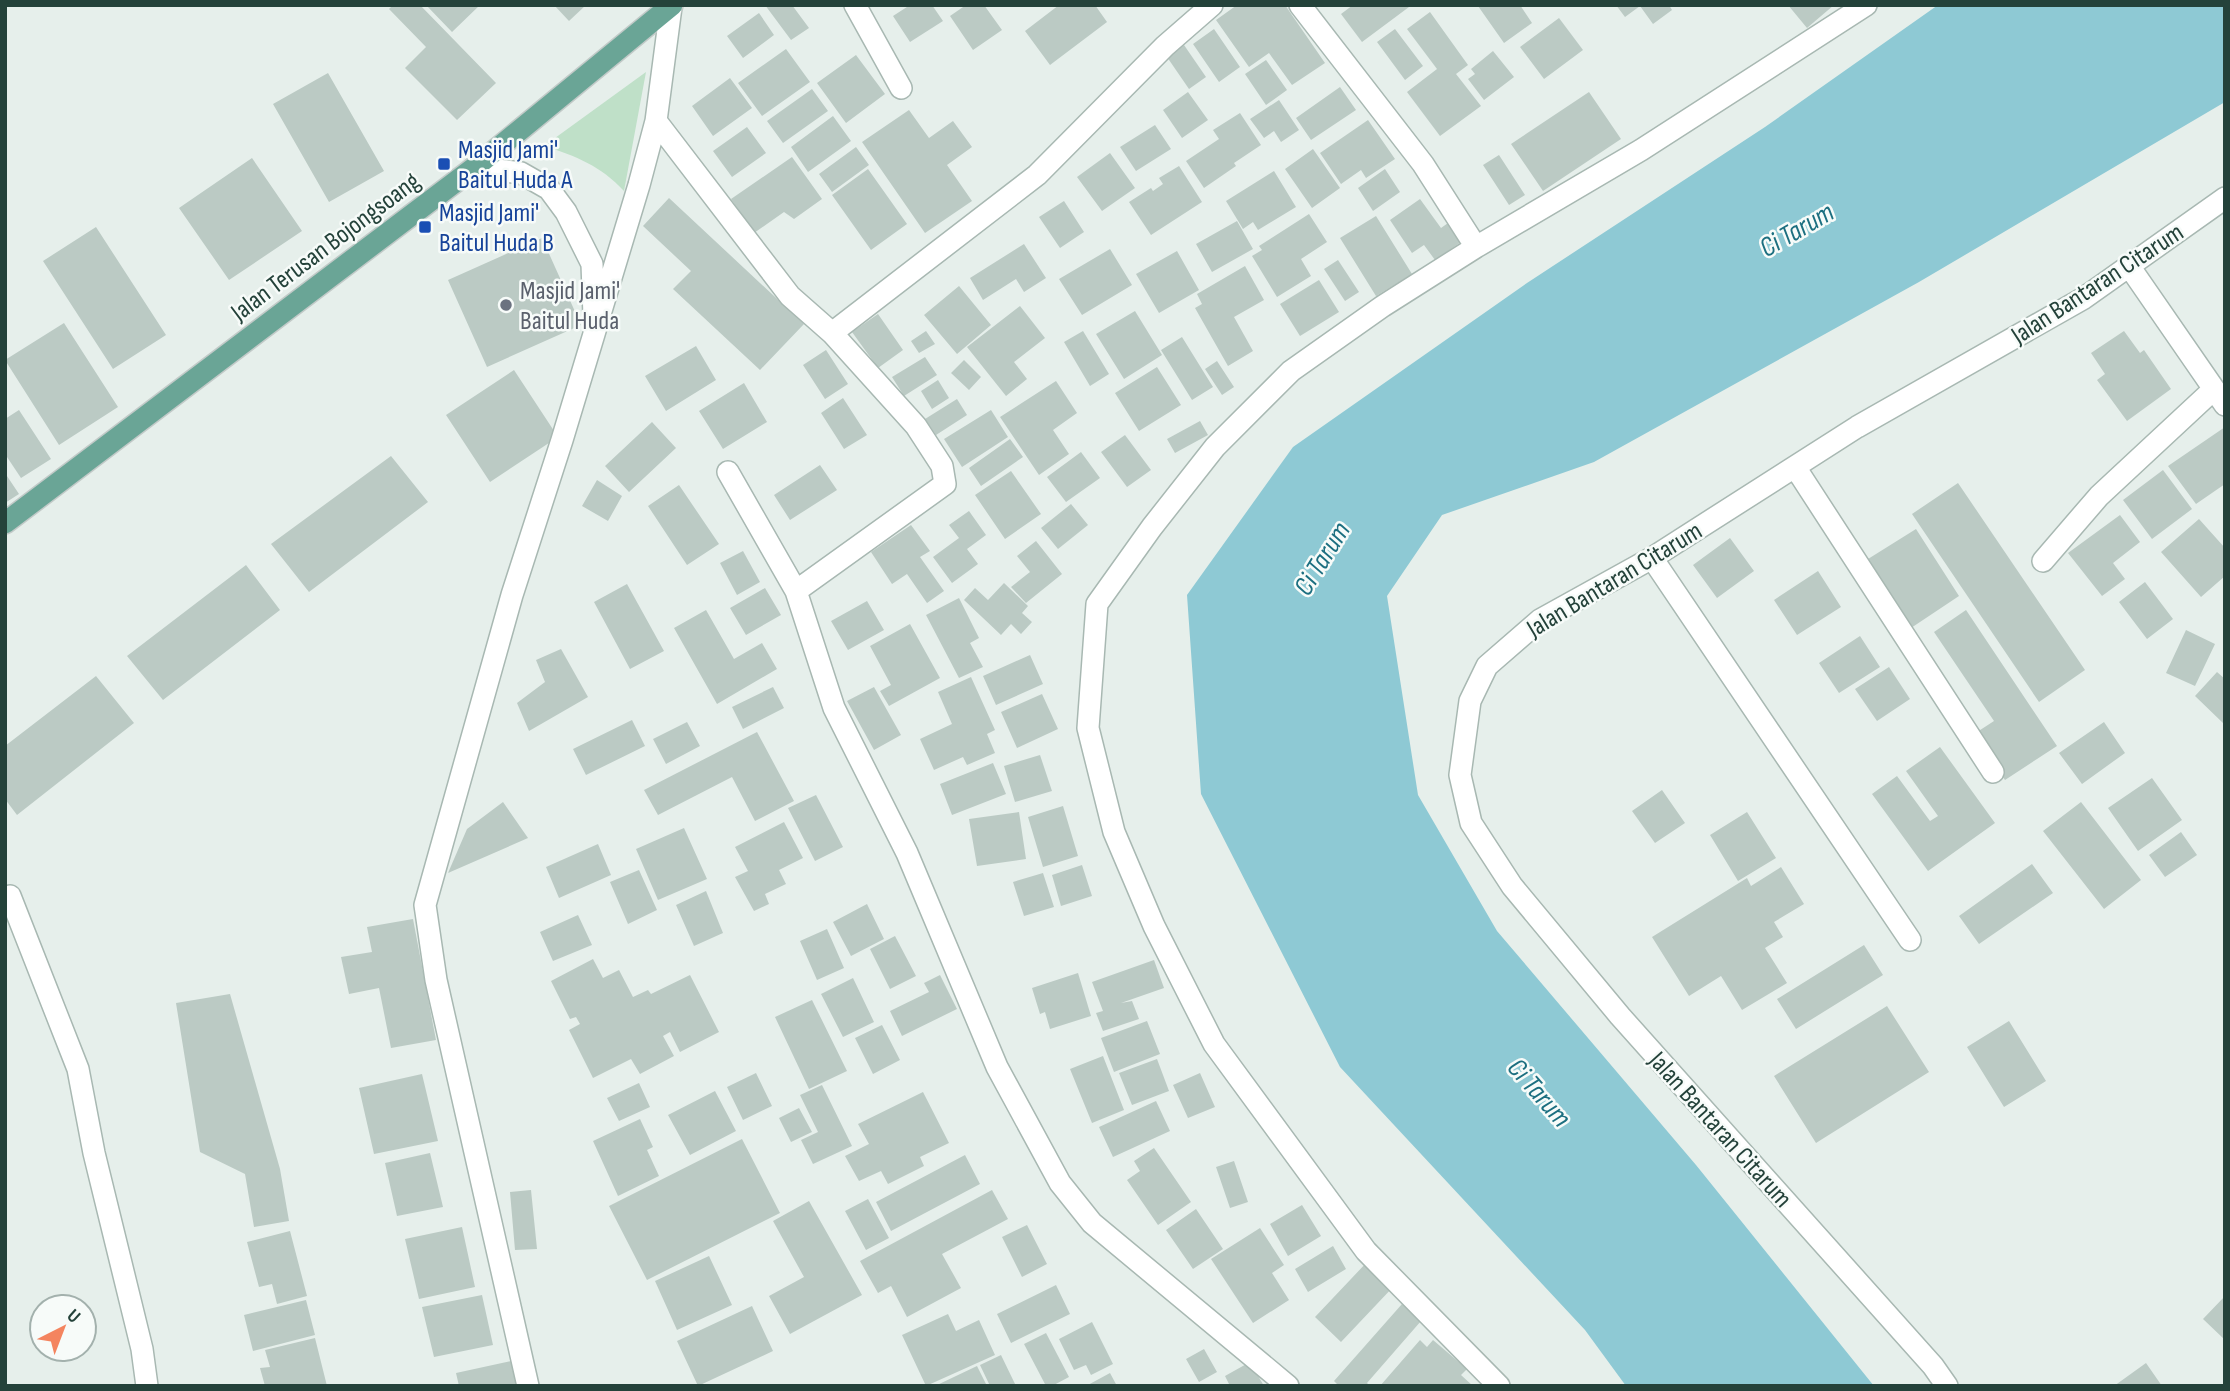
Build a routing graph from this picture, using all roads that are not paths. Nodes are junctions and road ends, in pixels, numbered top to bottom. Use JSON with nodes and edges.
{"nodes":[{"id":1,"x":855,"y":5,"type":"edge"},
{"id":2,"x":1212,"y":5,"type":"edge"},
{"id":3,"x":1300,"y":5,"type":"edge"},
{"id":4,"x":1866,"y":5,"type":"edge"},
{"id":5,"x":672,"y":6,"type":"edge"},
{"id":6,"x":901,"y":88,"type":"dead end"},
{"id":7,"x":656,"y":121,"type":"junction"},
{"id":8,"x":475,"y":167,"type":"junction"},
{"id":9,"x":2225,"y":198,"type":"edge"},
{"id":10,"x":1476,"y":247,"type":"junction"},
{"id":11,"x":2129,"y":266,"type":"junction"},
{"id":12,"x":595,"y":332,"type":"junction"},
{"id":13,"x":832,"y":333,"type":"junction"},
{"id":14,"x":2219,"y":397,"type":"edge"},
{"id":15,"x":1795,"y":467,"type":"junction"},
{"id":16,"x":728,"y":472,"type":"dead end"},
{"id":17,"x":5,"y":523,"type":"edge"},
{"id":18,"x":1652,"y":558,"type":"junction"},
{"id":19,"x":2043,"y":561,"type":"dead end"},
{"id":20,"x":796,"y":590,"type":"junction"},
{"id":21,"x":1993,"y":772,"type":"dead end"},
{"id":22,"x":10,"y":896,"type":"dead end"},
{"id":23,"x":1910,"y":940,"type":"dead end"},
{"id":24,"x":147,"y":1386,"type":"edge"},
{"id":25,"x":528,"y":1386,"type":"edge"},
{"id":26,"x":1288,"y":1386,"type":"edge"},
{"id":27,"x":1499,"y":1386,"type":"edge"},
{"id":28,"x":1947,"y":1386,"type":"edge"}],
"edges":[{"from":1,"to":6,"type":"street"},
{"from":2,"to":13,"type":"street"},
{"from":3,"to":10,"type":"street"},
{"from":4,"to":10,"type":"street"},
{"from":5,"to":7,"type":"street"},
{"from":5,"to":8,"type":"main road","name":"Jalan Terusan Bojongsoang"},
{"from":7,"to":12,"type":"street"},
{"from":7,"to":13,"type":"street"},
{"from":8,"to":12,"type":"street"},
{"from":8,"to":17,"type":"main road","name":"Jalan Terusan Bojongsoang"},
{"from":9,"to":11,"type":"street","name":"Jalan Bantaran Citarum"},
{"from":10,"to":27,"type":"street"},
{"from":11,"to":14,"type":"street"},
{"from":11,"to":15,"type":"street","name":"Jalan Bantaran Citarum"},
{"from":12,"to":25,"type":"street"},
{"from":13,"to":20,"type":"street"},
{"from":14,"to":19,"type":"street"},
{"from":15,"to":18,"type":"street","name":"Jalan Bantaran Citarum"},
{"from":15,"to":21,"type":"street"},
{"from":16,"to":20,"type":"street"},
{"from":18,"to":23,"type":"street"},
{"from":18,"to":28,"type":"street","name":"Jalan Bantaran Citarum"},
{"from":20,"to":26,"type":"street"},
{"from":22,"to":24,"type":"street"}]}
